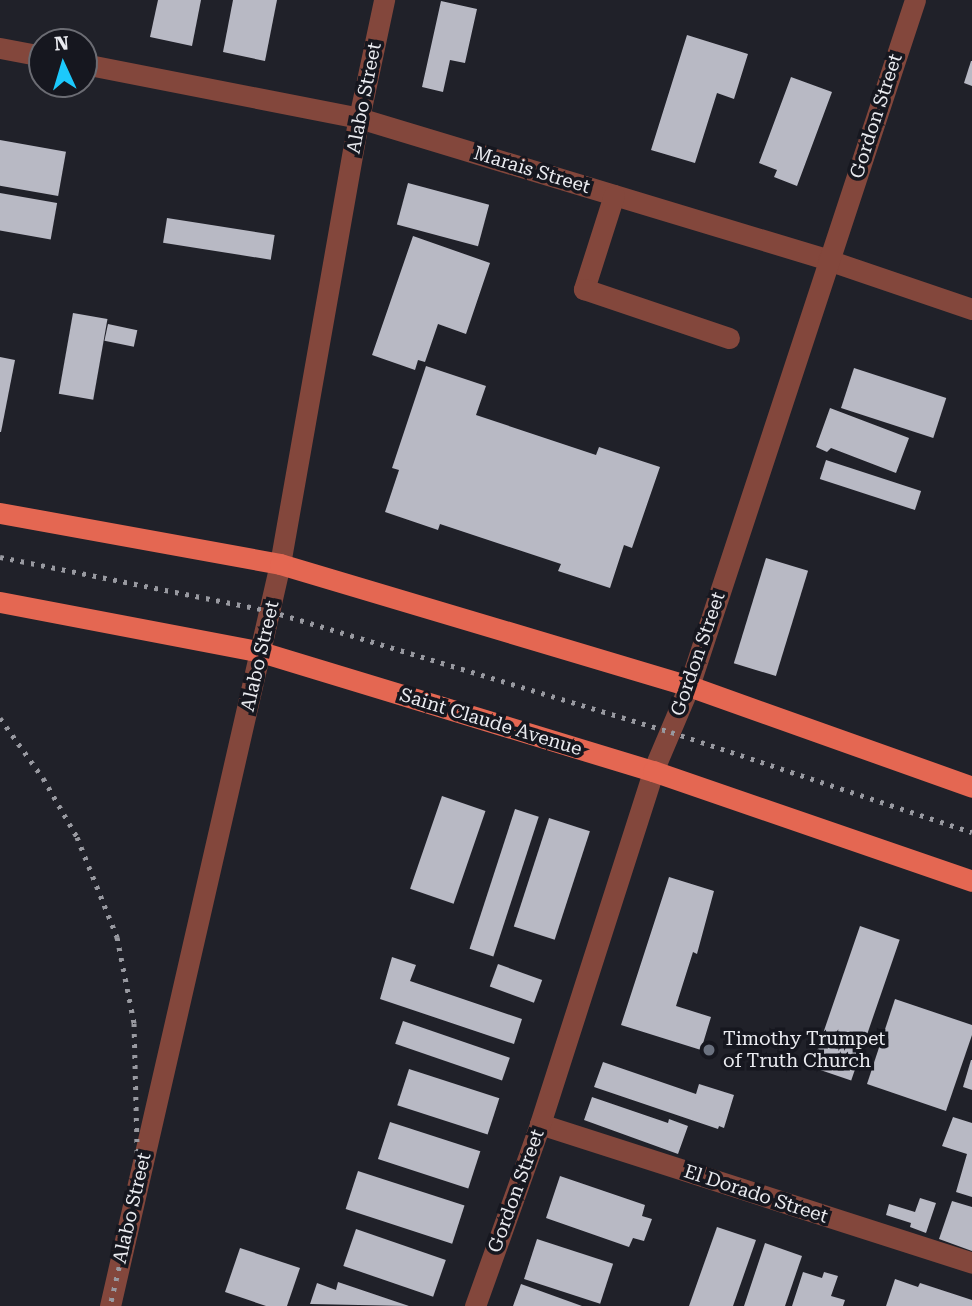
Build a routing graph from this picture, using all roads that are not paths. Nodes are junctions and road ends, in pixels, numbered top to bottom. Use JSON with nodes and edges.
{"nodes":[{"id":1,"x":384,"y":0,"type":"edge"},
{"id":2,"x":915,"y":0,"type":"edge"},
{"id":3,"x":0,"y":48,"type":"edge"},
{"id":4,"x":28,"y":53,"type":"edge"},
{"id":5,"x":98,"y":67,"type":"edge"},
{"id":6,"x":359,"y":118,"type":"junction"},
{"id":7,"x":614,"y":195,"type":"junction"},
{"id":8,"x":828,"y":260,"type":"junction"},
{"id":9,"x":972,"y":309,"type":"edge"},
{"id":10,"x":729,"y":338,"type":"dead end"},
{"id":11,"x":0,"y":513,"type":"edge"},
{"id":12,"x":280,"y":564,"type":"junction"},
{"id":13,"x":0,"y":601,"type":"edge"},
{"id":14,"x":261,"y":652,"type":"junction"},
{"id":15,"x":689,"y":686,"type":"junction"},
{"id":16,"x":653,"y":771,"type":"junction"},
{"id":17,"x":972,"y":787,"type":"edge"},
{"id":18,"x":972,"y":881,"type":"edge"},
{"id":19,"x":540,"y":1124,"type":"junction"},
{"id":20,"x":972,"y":1263,"type":"edge"},
{"id":21,"x":110,"y":1306,"type":"edge"},
{"id":22,"x":475,"y":1306,"type":"edge"}],
"edges":[{"from":1,"to":6,"type":"street","name":"Alabo Street"},
{"from":2,"to":8,"type":"street","name":"Gordon Street"},
{"from":3,"to":4,"type":"street"},
{"from":5,"to":6,"type":"street","name":"Marais Street"},
{"from":6,"to":7,"type":"street","name":"Marais Street"},
{"from":6,"to":12,"type":"street","name":"Alabo Street"},
{"from":7,"to":8,"type":"street","name":"Marais Street"},
{"from":7,"to":10,"type":"street"},
{"from":8,"to":9,"type":"street","name":"Marais Street"},
{"from":8,"to":15,"type":"street","name":"Gordon Street"},
{"from":11,"to":12,"type":"main road"},
{"from":12,"to":14,"type":"street","name":"Alabo Street"},
{"from":12,"to":15,"type":"main road"},
{"from":13,"to":14,"type":"main road","name":"Saint Claude Avenue"},
{"from":14,"to":16,"type":"main road","name":"Saint Claude Avenue"},
{"from":14,"to":21,"type":"street","name":"Alabo Street"},
{"from":15,"to":16,"type":"street","name":"Gordon Street"},
{"from":15,"to":17,"type":"main road"},
{"from":16,"to":18,"type":"main road","name":"Saint Claude Avenue"},
{"from":16,"to":19,"type":"street","name":"Gordon Street"},
{"from":19,"to":20,"type":"street","name":"El Dorado Street"},
{"from":19,"to":22,"type":"street","name":"Gordon Street"}]}
